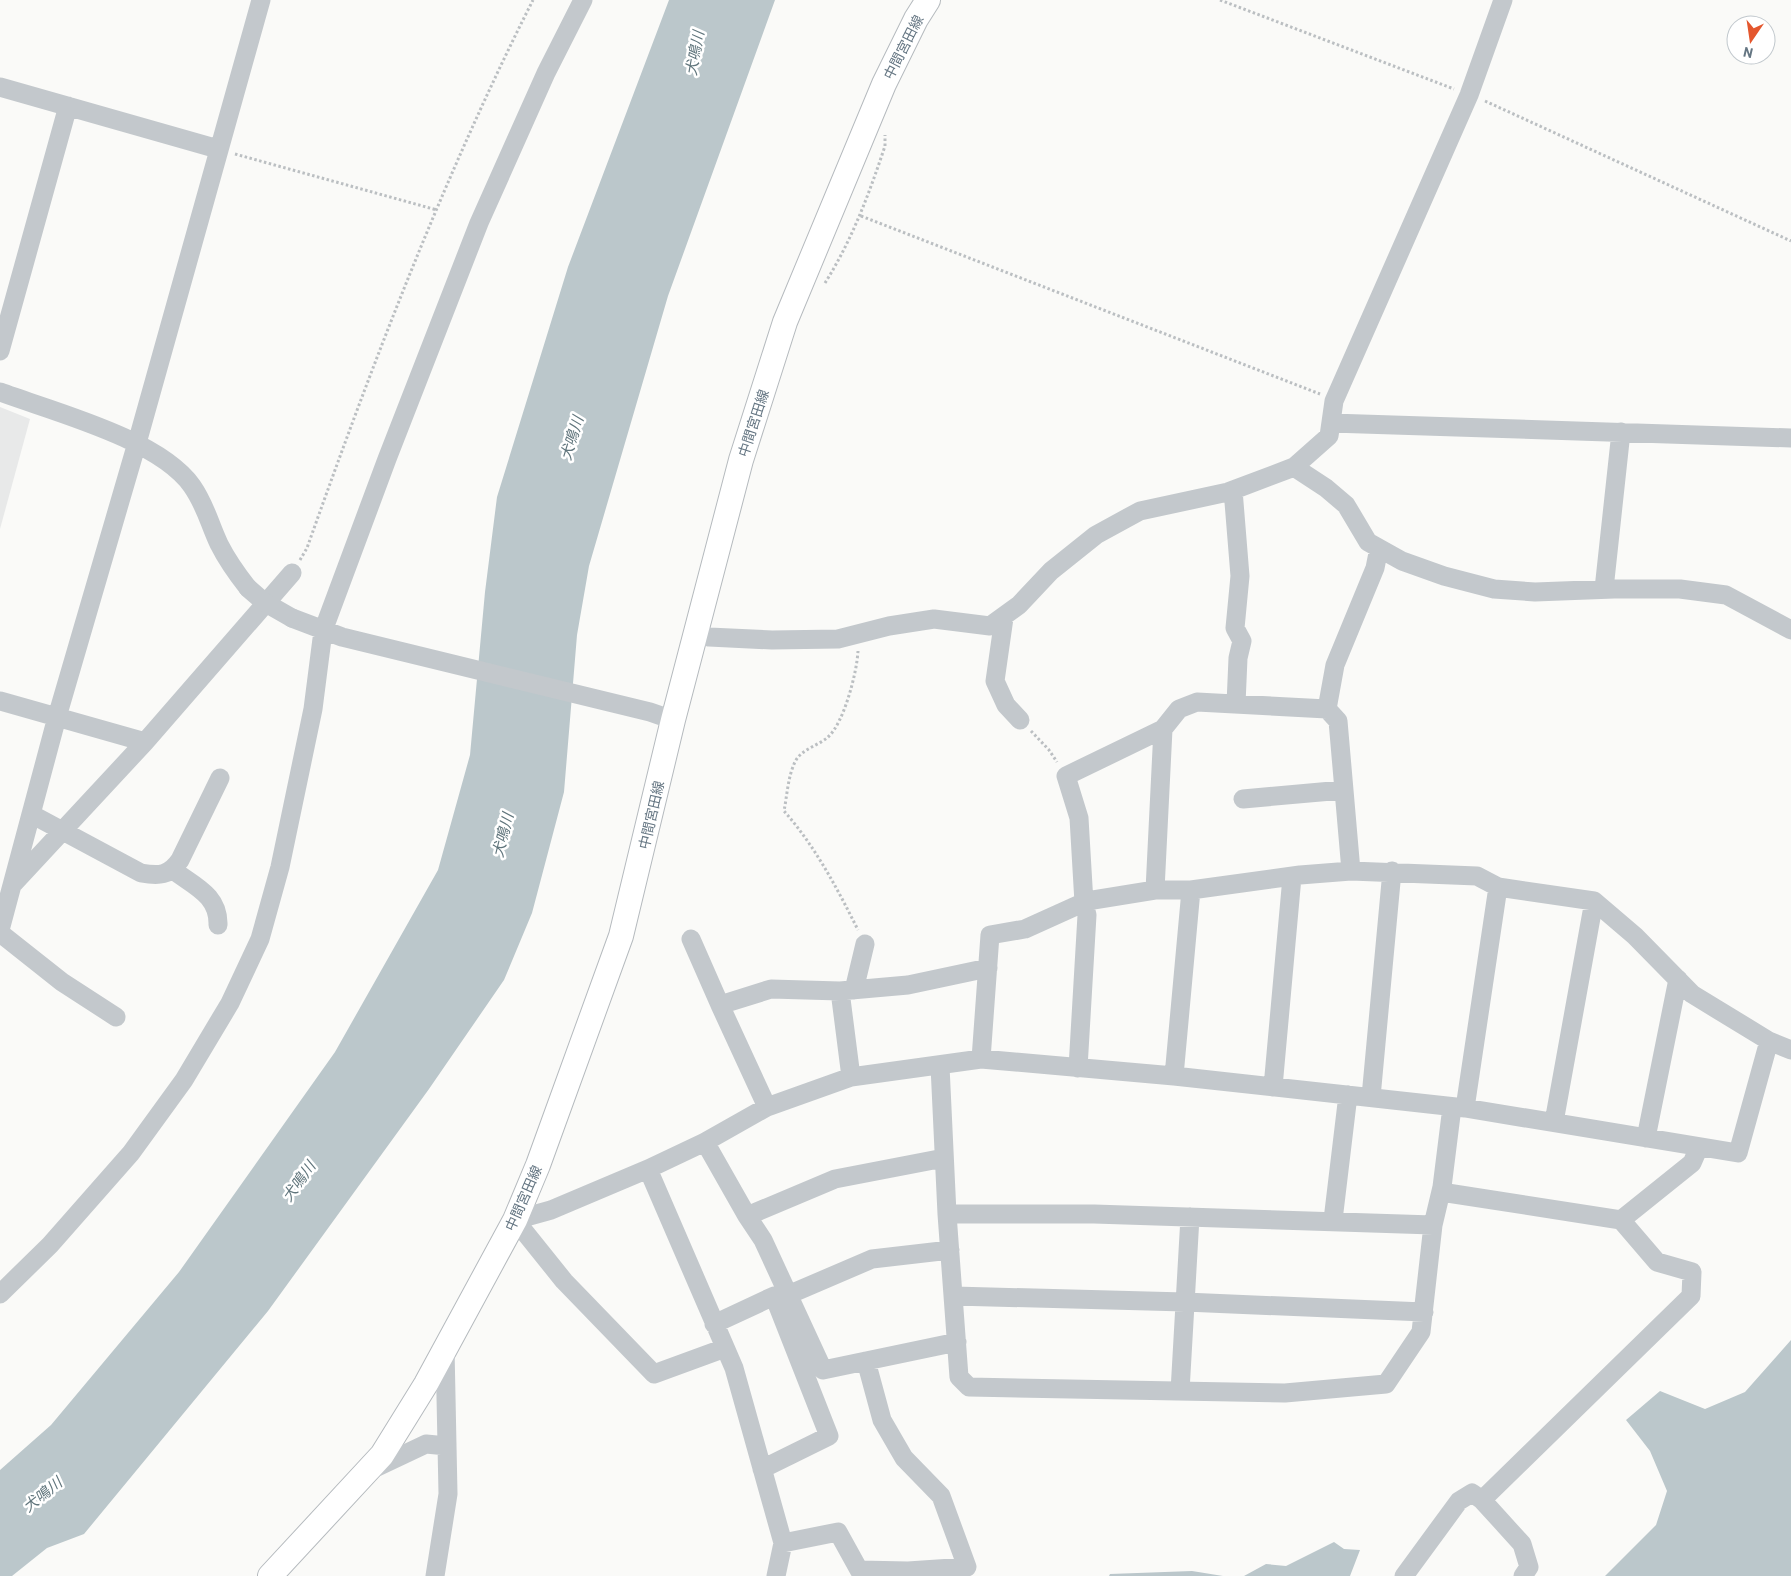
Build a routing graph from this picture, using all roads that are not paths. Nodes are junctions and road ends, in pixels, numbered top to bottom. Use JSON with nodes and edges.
{"nodes":[{"id":1,"x":261,"y":0,"type":"edge"},
{"id":2,"x":583,"y":0,"type":"edge"},
{"id":3,"x":928,"y":0,"type":"edge"},
{"id":4,"x":1503,"y":0,"type":"edge"},
{"id":5,"x":0,"y":87,"type":"edge"},
{"id":6,"x":68,"y":106,"type":"junction"},
{"id":7,"x":218,"y":149,"type":"junction"},
{"id":8,"x":0,"y":351,"type":"edge"},
{"id":9,"x":0,"y":392,"type":"edge"},
{"id":10,"x":1330,"y":423,"type":"junction"},
{"id":11,"x":1621,"y":432,"type":"junction"},
{"id":12,"x":1791,"y":438,"type":"edge"},
{"id":13,"x":137,"y":443,"type":"junction"},
{"id":14,"x":1294,"y":467,"type":"junction"},
{"id":15,"x":1234,"y":490,"type":"junction"},
{"id":16,"x":1379,"y":548,"type":"junction"},
{"id":17,"x":292,"y":573,"type":"road end"},
{"id":18,"x":1604,"y":589,"type":"junction"},
{"id":19,"x":1004,"y":618,"type":"junction"},
{"id":20,"x":1791,"y":630,"type":"edge"},
{"id":21,"x":323,"y":631,"type":"junction"},
{"id":22,"x":697,"y":634,"type":"junction"},
{"id":23,"x":0,"y":701,"type":"edge"},
{"id":24,"x":1236,"y":704,"type":"junction"},
{"id":25,"x":1327,"y":709,"type":"junction"},
{"id":26,"x":57,"y":717,"type":"junction"},
{"id":27,"x":673,"y":720,"type":"junction"},
{"id":28,"x":1020,"y":720,"type":"road end"},
{"id":29,"x":1163,"y":729,"type":"junction"},
{"id":30,"x":145,"y":742,"type":"junction"},
{"id":31,"x":220,"y":778,"type":"dead end"},
{"id":32,"x":1342,"y":790,"type":"junction"},
{"id":33,"x":1243,"y":798,"type":"dead end"},
{"id":34,"x":31,"y":814,"type":"junction"},
{"id":35,"x":62,"y":832,"type":"junction"},
{"id":36,"x":173,"y":870,"type":"junction"},
{"id":37,"x":1351,"y":871,"type":"junction"},
{"id":38,"x":1392,"y":872,"type":"junction"},
{"id":39,"x":1292,"y":877,"type":"junction"},
{"id":40,"x":11,"y":886,"type":"junction"},
{"id":41,"x":1498,"y":886,"type":"junction"},
{"id":42,"x":1155,"y":890,"type":"junction"},
{"id":43,"x":1191,"y":890,"type":"junction"},
{"id":44,"x":1594,"y":901,"type":"junction"},
{"id":45,"x":1084,"y":903,"type":"junction"},
{"id":46,"x":218,"y":924,"type":"dead end"},
{"id":47,"x":0,"y":931,"type":"edge"},
{"id":48,"x":691,"y":939,"type":"dead end"},
{"id":49,"x":865,"y":944,"type":"road end"},
{"id":50,"x":988,"y":968,"type":"junction"},
{"id":51,"x":1678,"y":980,"type":"junction"},
{"id":52,"x":847,"y":991,"type":"junction"},
{"id":53,"x":720,"y":1005,"type":"junction"},
{"id":54,"x":116,"y":1017,"type":"dead end"},
{"id":55,"x":1769,"y":1042,"type":"junction"},
{"id":56,"x":1791,"y":1050,"type":"edge"},
{"id":57,"x":981,"y":1059,"type":"junction"},
{"id":58,"x":940,"y":1066,"type":"junction"},
{"id":59,"x":1078,"y":1068,"type":"junction"},
{"id":60,"x":1174,"y":1076,"type":"junction"},
{"id":61,"x":851,"y":1077,"type":"junction"},
{"id":62,"x":1273,"y":1087,"type":"junction"},
{"id":63,"x":1348,"y":1095,"type":"junction"},
{"id":64,"x":1371,"y":1097,"type":"junction"},
{"id":65,"x":767,"y":1107,"type":"junction"},
{"id":66,"x":1458,"y":1107,"type":"junction"},
{"id":67,"x":1554,"y":1122,"type":"junction"},
{"id":68,"x":1646,"y":1138,"type":"junction"},
{"id":69,"x":705,"y":1142,"type":"junction"},
{"id":70,"x":1699,"y":1147,"type":"junction"},
{"id":71,"x":944,"y":1158,"type":"junction"},
{"id":72,"x":648,"y":1169,"type":"junction"},
{"id":73,"x":1441,"y":1192,"type":"junction"},
{"id":74,"x":947,"y":1214,"type":"junction"},
{"id":75,"x":747,"y":1216,"type":"junction"},
{"id":76,"x":1190,"y":1217,"type":"junction"},
{"id":77,"x":515,"y":1220,"type":"junction"},
{"id":78,"x":1333,"y":1220,"type":"junction"},
{"id":79,"x":1621,"y":1220,"type":"junction"},
{"id":80,"x":1434,"y":1225,"type":"junction"},
{"id":81,"x":950,"y":1250,"type":"junction"},
{"id":82,"x":0,"y":1294,"type":"edge"},
{"id":83,"x":788,"y":1296,"type":"junction"},
{"id":84,"x":954,"y":1296,"type":"junction"},
{"id":85,"x":1185,"y":1302,"type":"junction"},
{"id":86,"x":1424,"y":1312,"type":"junction"},
{"id":87,"x":714,"y":1324,"type":"junction"},
{"id":88,"x":957,"y":1342,"type":"junction"},
{"id":89,"x":445,"y":1348,"type":"junction"},
{"id":90,"x":725,"y":1348,"type":"junction"},
{"id":91,"x":866,"y":1361,"type":"junction"},
{"id":92,"x":1180,"y":1391,"type":"junction"},
{"id":93,"x":447,"y":1446,"type":"junction"},
{"id":94,"x":762,"y":1469,"type":"junction"},
{"id":95,"x":366,"y":1473,"type":"junction"},
{"id":96,"x":1482,"y":1500,"type":"junction"},
{"id":97,"x":783,"y":1543,"type":"junction"},
{"id":98,"x":968,"y":1571,"type":"edge"},
{"id":99,"x":270,"y":1576,"type":"edge"},
{"id":100,"x":435,"y":1576,"type":"edge"},
{"id":101,"x":776,"y":1576,"type":"edge"},
{"id":102,"x":1404,"y":1576,"type":"edge"},
{"id":103,"x":1523,"y":1576,"type":"edge"}],
"edges":[{"from":1,"to":7,"type":"street"},
{"from":2,"to":21,"type":"street"},
{"from":3,"to":22,"type":"main road","name":"中間宮田線"},
{"from":4,"to":10,"type":"street"},
{"from":5,"to":6,"type":"street"},
{"from":6,"to":7,"type":"street"},
{"from":6,"to":8,"type":"street"},
{"from":7,"to":13,"type":"street"},
{"from":9,"to":13,"type":"street"},
{"from":10,"to":11,"type":"street"},
{"from":10,"to":14,"type":"street"},
{"from":11,"to":12,"type":"street"},
{"from":11,"to":18,"type":"street"},
{"from":13,"to":21,"type":"street","bridge":true},
{"from":13,"to":26,"type":"street"},
{"from":14,"to":15,"type":"street"},
{"from":14,"to":16,"type":"street"},
{"from":15,"to":19,"type":"street"},
{"from":15,"to":24,"type":"street"},
{"from":16,"to":18,"type":"street"},
{"from":16,"to":25,"type":"street"},
{"from":17,"to":30,"type":"street"},
{"from":18,"to":20,"type":"street"},
{"from":19,"to":22,"type":"street"},
{"from":19,"to":28,"type":"street"},
{"from":21,"to":27,"type":"street"},
{"from":21,"to":82,"type":"street"},
{"from":22,"to":27,"type":"main road","name":"中間宮田線"},
{"from":23,"to":26,"type":"street"},
{"from":24,"to":25,"type":"street"},
{"from":24,"to":29,"type":"street"},
{"from":25,"to":32,"type":"street"},
{"from":26,"to":30,"type":"street"},
{"from":26,"to":34,"type":"street"},
{"from":27,"to":77,"type":"main road","name":"中間宮田線"},
{"from":29,"to":42,"type":"street"},
{"from":29,"to":45,"type":"street"},
{"from":30,"to":35,"type":"street"},
{"from":31,"to":36,"type":"street"},
{"from":32,"to":33,"type":"street"},
{"from":32,"to":37,"type":"street"},
{"from":34,"to":35,"type":"street"},
{"from":34,"to":40,"type":"street"},
{"from":35,"to":36,"type":"street"},
{"from":35,"to":40,"type":"street"},
{"from":36,"to":46,"type":"street"},
{"from":37,"to":38,"type":"street"},
{"from":37,"to":39,"type":"street"},
{"from":38,"to":41,"type":"street"},
{"from":38,"to":64,"type":"street"},
{"from":39,"to":43,"type":"street"},
{"from":39,"to":62,"type":"street"},
{"from":40,"to":47,"type":"street"},
{"from":41,"to":44,"type":"street"},
{"from":41,"to":66,"type":"street"},
{"from":42,"to":43,"type":"street"},
{"from":42,"to":45,"type":"street"},
{"from":43,"to":60,"type":"street"},
{"from":44,"to":51,"type":"street"},
{"from":44,"to":67,"type":"street"},
{"from":45,"to":50,"type":"street"},
{"from":45,"to":59,"type":"street"},
{"from":47,"to":54,"type":"street"},
{"from":48,"to":53,"type":"street"},
{"from":49,"to":52,"type":"street"},
{"from":50,"to":52,"type":"street"},
{"from":50,"to":57,"type":"street"},
{"from":51,"to":55,"type":"street"},
{"from":51,"to":68,"type":"street"},
{"from":52,"to":53,"type":"street"},
{"from":52,"to":61,"type":"street"},
{"from":53,"to":65,"type":"street"},
{"from":55,"to":56,"type":"street"},
{"from":55,"to":70,"type":"street"},
{"from":57,"to":58,"type":"street"},
{"from":57,"to":59,"type":"street"},
{"from":58,"to":61,"type":"street"},
{"from":58,"to":71,"type":"street"},
{"from":59,"to":60,"type":"street"},
{"from":60,"to":62,"type":"street"},
{"from":61,"to":65,"type":"street"},
{"from":62,"to":63,"type":"street"},
{"from":63,"to":64,"type":"street"},
{"from":63,"to":78,"type":"street"},
{"from":64,"to":66,"type":"street"},
{"from":65,"to":69,"type":"street"},
{"from":66,"to":67,"type":"street"},
{"from":66,"to":73,"type":"street"},
{"from":67,"to":68,"type":"street"},
{"from":68,"to":70,"type":"street"},
{"from":69,"to":72,"type":"street"},
{"from":69,"to":75,"type":"street"},
{"from":70,"to":79,"type":"street"},
{"from":71,"to":74,"type":"street"},
{"from":71,"to":75,"type":"street"},
{"from":72,"to":77,"type":"street"},
{"from":72,"to":87,"type":"street"},
{"from":73,"to":79,"type":"street"},
{"from":73,"to":80,"type":"street"},
{"from":74,"to":76,"type":"street"},
{"from":74,"to":81,"type":"street"},
{"from":75,"to":83,"type":"street"},
{"from":76,"to":78,"type":"street"},
{"from":76,"to":85,"type":"street"},
{"from":77,"to":89,"type":"main road","name":"中間宮田線"},
{"from":77,"to":90,"type":"street"},
{"from":78,"to":80,"type":"street"},
{"from":79,"to":96,"type":"street"},
{"from":80,"to":86,"type":"street"},
{"from":81,"to":83,"type":"street"},
{"from":81,"to":84,"type":"street"},
{"from":83,"to":91,"type":"street"},
{"from":84,"to":85,"type":"street"},
{"from":84,"to":88,"type":"street"},
{"from":85,"to":86,"type":"street"},
{"from":85,"to":92,"type":"street"},
{"from":86,"to":92,"type":"street"},
{"from":87,"to":90,"type":"street"},
{"from":87,"to":94,"type":"street"},
{"from":88,"to":91,"type":"street"},
{"from":88,"to":92,"type":"street"},
{"from":89,"to":93,"type":"street"},
{"from":89,"to":95,"type":"main road","name":"中間宮田線"},
{"from":90,"to":94,"type":"street"},
{"from":91,"to":98,"type":"street"},
{"from":93,"to":95,"type":"street"},
{"from":93,"to":100,"type":"street"},
{"from":94,"to":97,"type":"street"},
{"from":95,"to":99,"type":"main road","name":"中間宮田線"},
{"from":96,"to":102,"type":"street"},
{"from":96,"to":103,"type":"street"},
{"from":97,"to":98,"type":"street"},
{"from":97,"to":101,"type":"street"}]}
